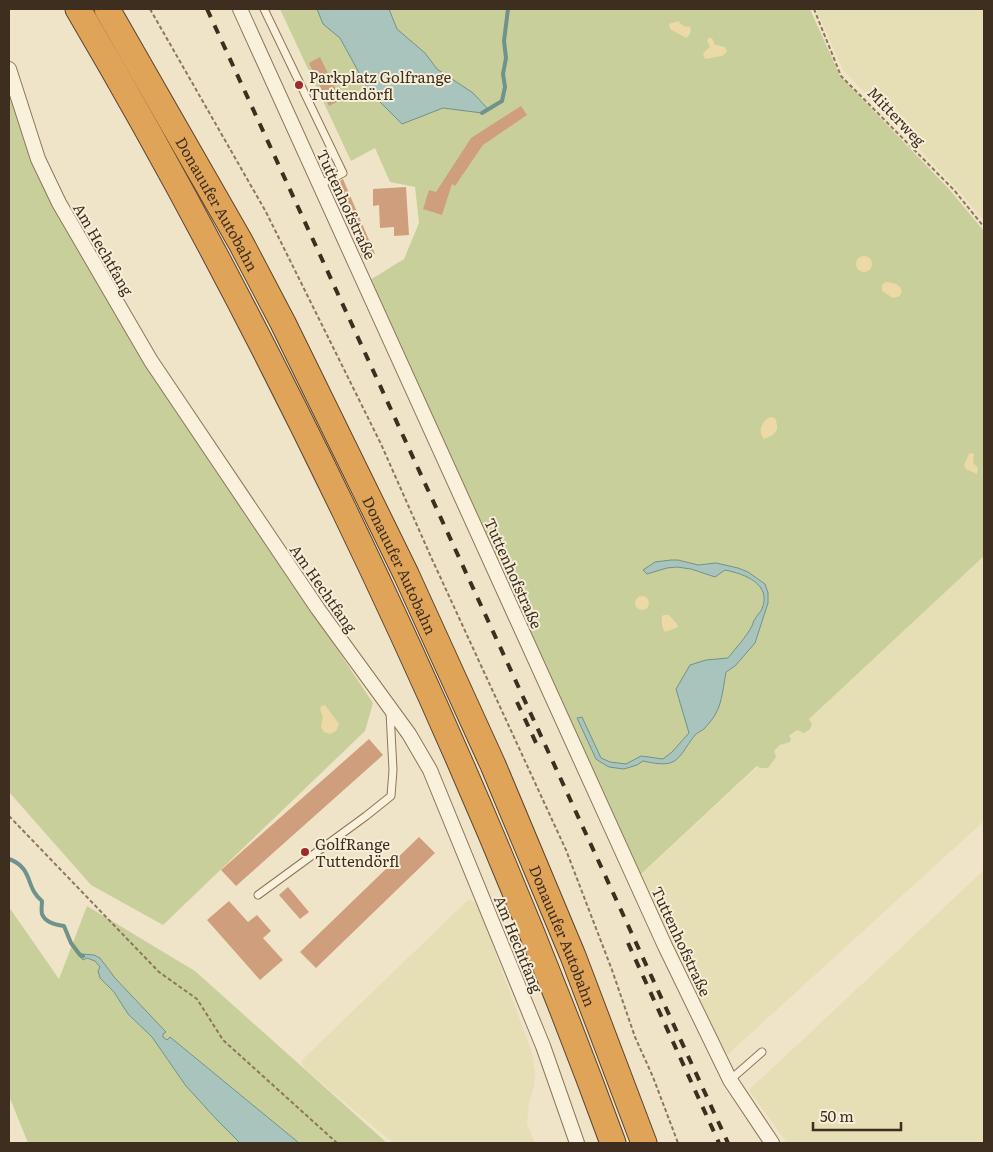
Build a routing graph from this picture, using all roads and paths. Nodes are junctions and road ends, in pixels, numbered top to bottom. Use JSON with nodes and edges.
{"nodes":[{"id":1,"x":78,"y":9,"type":"edge"},
{"id":2,"x":107,"y":9,"type":"edge"},
{"id":3,"x":150,"y":9,"type":"edge"},
{"id":4,"x":240,"y":9,"type":"edge"},
{"id":5,"x":264,"y":9,"type":"edge"},
{"id":6,"x":814,"y":9,"type":"edge"},
{"id":7,"x":9,"y":69,"type":"edge"},
{"id":8,"x":320,"y":184,"type":"junction"},
{"id":9,"x":984,"y":227,"type":"edge"},
{"id":10,"x":390,"y":708,"type":"junction"},
{"id":11,"x":9,"y":816,"type":"edge"},
{"id":12,"x":258,"y":895,"type":"dead end"},
{"id":13,"x":762,"y":1052,"type":"dead end"},
{"id":14,"x":730,"y":1080,"type":"junction"},
{"id":15,"x":337,"y":1143,"type":"edge"},
{"id":16,"x":576,"y":1143,"type":"edge"},
{"id":17,"x":613,"y":1143,"type":"edge"},
{"id":18,"x":644,"y":1143,"type":"edge"},
{"id":19,"x":678,"y":1143,"type":"edge"},
{"id":20,"x":772,"y":1143,"type":"edge"}],
"edges":[{"from":1,"to":17,"type":"highway","name":"Donauufer Autobahn"},
{"from":2,"to":18,"type":"highway","name":"Donauufer Autobahn"},
{"from":3,"to":19,"type":"path"},
{"from":4,"to":8,"type":"street","name":"Tuttenhofstraße"},
{"from":5,"to":8,"type":"lane"},
{"from":6,"to":9,"type":"path","name":"Mitterweg"},
{"from":7,"to":10,"type":"street","name":"Am Hechtfang"},
{"from":8,"to":14,"type":"street","name":"Tuttenhofstraße"},
{"from":10,"to":12,"type":"lane"},
{"from":10,"to":16,"type":"street","name":"Am Hechtfang"},
{"from":11,"to":15,"type":"path"},
{"from":13,"to":14,"type":"lane"},
{"from":14,"to":20,"type":"street","name":"Tuttenhofstraße"}]}
